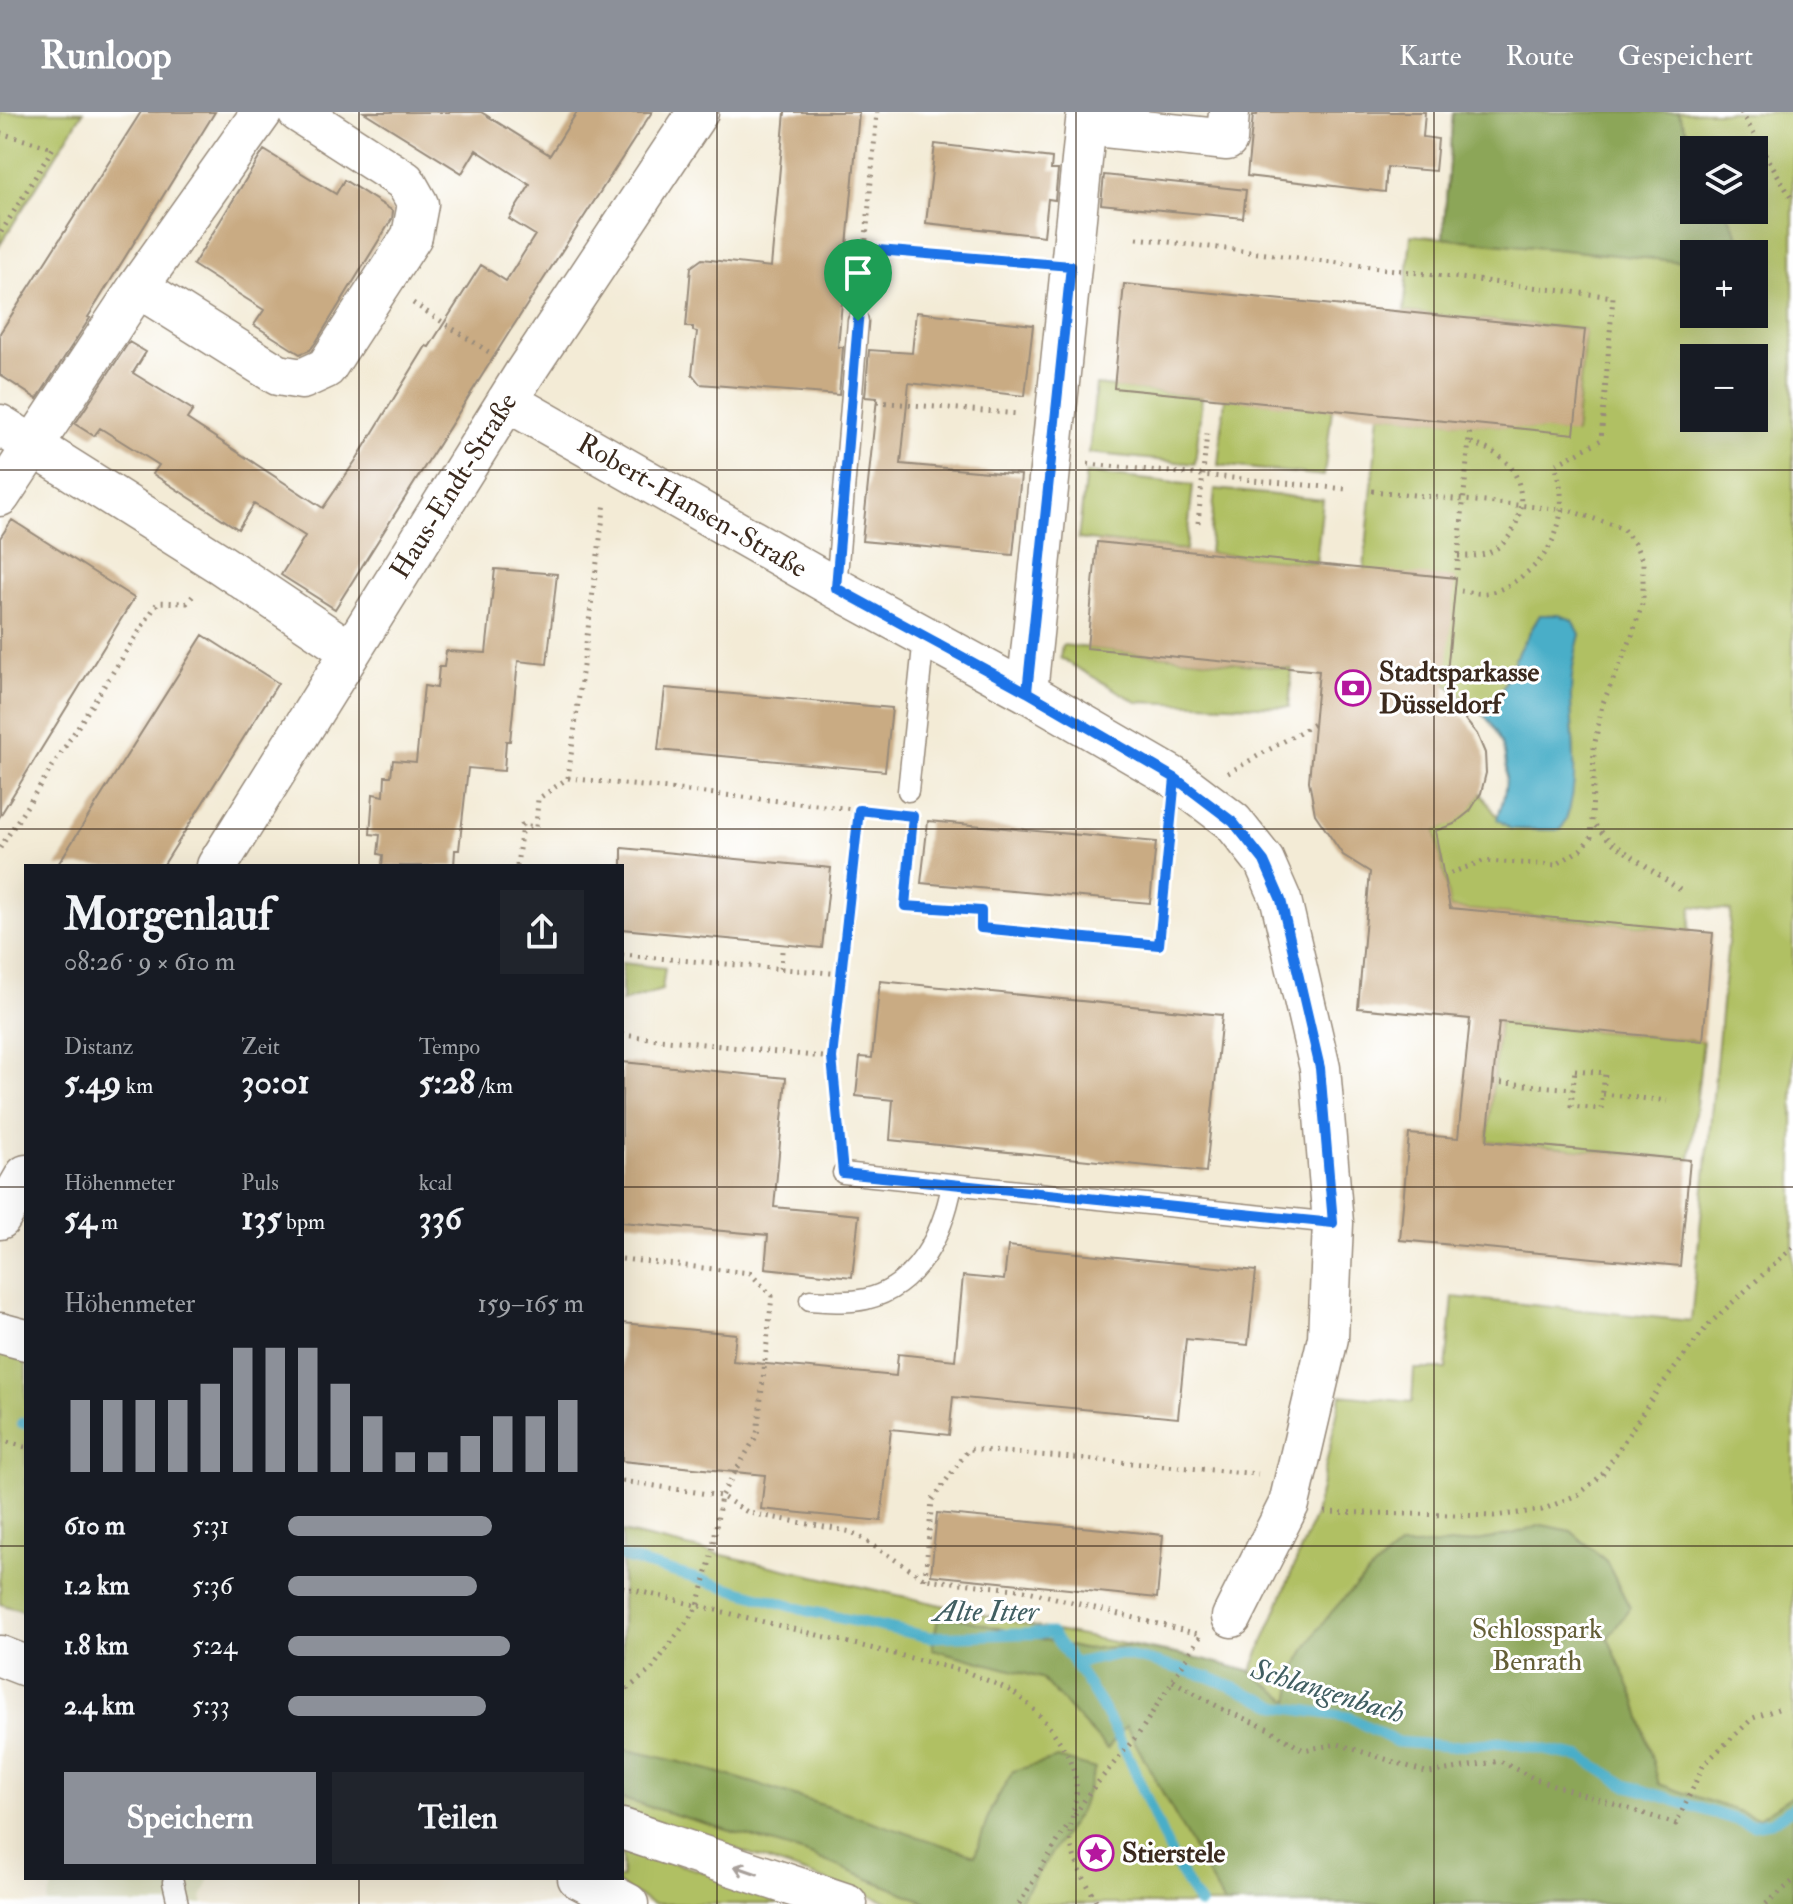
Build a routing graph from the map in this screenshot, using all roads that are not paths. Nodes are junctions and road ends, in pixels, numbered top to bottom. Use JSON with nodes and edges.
{"nodes":[{"id":1,"x":262,"y":112,"type":"edge"},
{"id":2,"x":298,"y":112,"type":"edge"},
{"id":3,"x":698,"y":112,"type":"edge"},
{"id":4,"x":1229,"y":112,"type":"edge"},
{"id":5,"x":1087,"y":119,"type":"edge"},
{"id":6,"x":138,"y":287,"type":"junction"},
{"id":7,"x":858,"y":321,"type":"road end"},
{"id":8,"x":516,"y":388,"type":"junction"},
{"id":9,"x":16,"y":435,"type":"edge"},
{"id":10,"x":0,"y":496,"type":"edge"},
{"id":11,"x":836,"y":588,"type":"junction"},
{"id":12,"x":924,"y":637,"type":"junction"},
{"id":13,"x":350,"y":651,"type":"junction"},
{"id":14,"x":1027,"y":692,"type":"junction"},
{"id":15,"x":908,"y":791,"type":"dead end"},
{"id":16,"x":218,"y":864,"type":"edge"},
{"id":17,"x":843,"y":1173,"type":"road end"},
{"id":18,"x":24,"y":1178,"type":"edge"},
{"id":19,"x":952,"y":1185,"type":"junction"},
{"id":20,"x":0,"y":1219,"type":"edge"},
{"id":21,"x":1333,"y":1223,"type":"junction"},
{"id":22,"x":810,"y":1300,"type":"dead end"},
{"id":23,"x":0,"y":1333,"type":"edge"},
{"id":24,"x":24,"y":1339,"type":"edge"},
{"id":25,"x":1217,"y":1626,"type":"road end"},
{"id":26,"x":0,"y":1656,"type":"edge"},
{"id":27,"x":24,"y":1665,"type":"edge"},
{"id":28,"x":624,"y":1830,"type":"edge"},
{"id":29,"x":582,"y":1880,"type":"edge"},
{"id":30,"x":173,"y":1882,"type":"dead end"},
{"id":31,"x":178,"y":1904,"type":"edge"},
{"id":32,"x":628,"y":1904,"type":"edge"},
{"id":33,"x":847,"y":1904,"type":"edge"}],
"edges":[{"from":1,"to":6,"type":"street"},
{"from":2,"to":6,"type":"street"},
{"from":3,"to":8,"type":"street","name":"Haus-Endt-Straße"},
{"from":4,"to":5,"type":"street"},
{"from":5,"to":14,"type":"street"},
{"from":6,"to":9,"type":"street"},
{"from":7,"to":11,"type":"lane"},
{"from":8,"to":11,"type":"street","name":"Robert-Hansen-Straße"},
{"from":8,"to":13,"type":"street","name":"Haus-Endt-Straße"},
{"from":9,"to":10,"type":"street"},
{"from":9,"to":13,"type":"street"},
{"from":11,"to":12,"type":"street","name":"Robert-Hansen-Straße"},
{"from":12,"to":14,"type":"street","name":"Robert-Hansen-Straße"},
{"from":12,"to":15,"type":"lane"},
{"from":13,"to":16,"type":"street","name":"Haus-Endt-Straße"},
{"from":14,"to":21,"type":"street","name":"Robert-Hansen-Straße"},
{"from":17,"to":19,"type":"lane"},
{"from":18,"to":20,"type":"street"},
{"from":19,"to":21,"type":"lane"},
{"from":19,"to":22,"type":"lane"},
{"from":21,"to":25,"type":"street","name":"Robert-Hansen-Straße"},
{"from":23,"to":24,"type":"street"},
{"from":26,"to":27,"type":"street"},
{"from":33,"to":28,"type":"street","one_way":true},
{"from":29,"to":32,"type":"street"},
{"from":30,"to":31,"type":"lane"}]}
